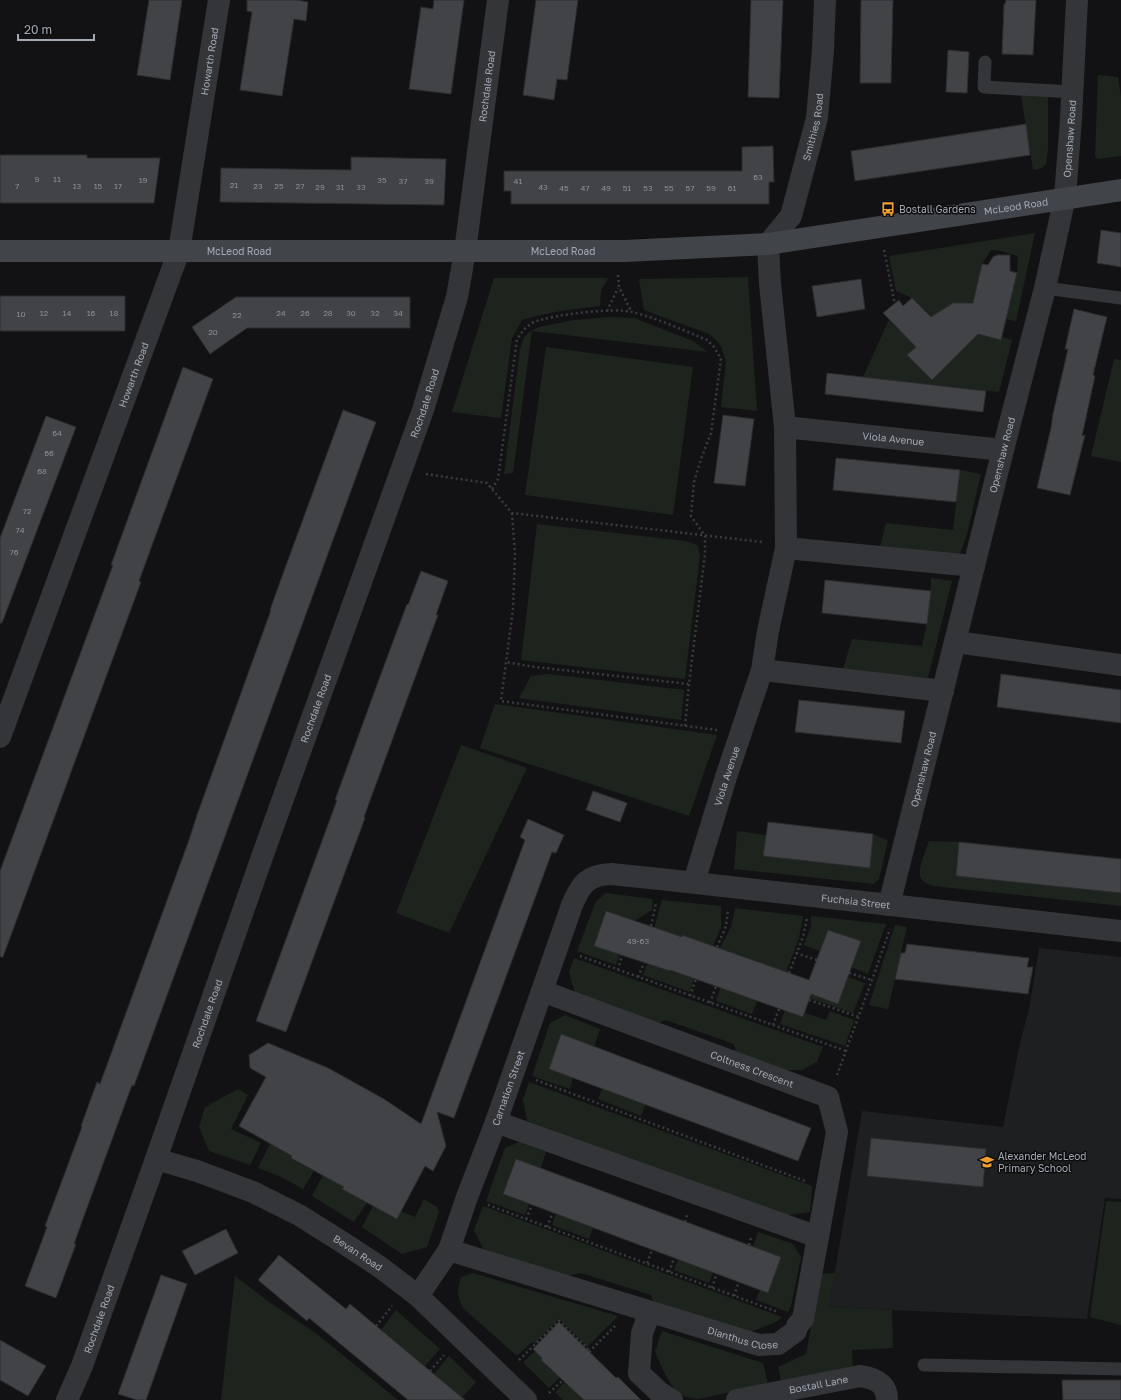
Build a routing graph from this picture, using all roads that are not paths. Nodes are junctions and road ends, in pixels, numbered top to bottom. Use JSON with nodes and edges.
{"nodes":[{"id":1,"x":218,"y":0,"type":"edge"},
{"id":2,"x":498,"y":0,"type":"edge"},
{"id":3,"x":825,"y":0,"type":"edge"},
{"id":4,"x":1077,"y":0,"type":"edge"},
{"id":5,"x":985,"y":62,"type":"dead end"},
{"id":6,"x":1073,"y":92,"type":"junction"},
{"id":7,"x":1121,"y":190,"type":"edge"},
{"id":8,"x":1065,"y":197,"type":"junction"},
{"id":9,"x":768,"y":244,"type":"junction"},
{"id":10,"x":465,"y":250,"type":"junction"},
{"id":11,"x":0,"y":251,"type":"edge"},
{"id":12,"x":179,"y":251,"type":"junction"},
{"id":13,"x":1045,"y":288,"type":"junction"},
{"id":14,"x":1121,"y":298,"type":"edge"},
{"id":15,"x":785,"y":427,"type":"junction"},
{"id":16,"x":1003,"y":450,"type":"junction"},
{"id":17,"x":786,"y":548,"type":"junction"},
{"id":18,"x":974,"y":566,"type":"junction"},
{"id":19,"x":956,"y":642,"type":"junction"},
{"id":20,"x":1121,"y":665,"type":"edge"},
{"id":21,"x":762,"y":670,"type":"junction"},
{"id":22,"x":943,"y":691,"type":"junction"},
{"id":23,"x":0,"y":737,"type":"edge"},
{"id":24,"x":591,"y":878,"type":"joint"},
{"id":25,"x":694,"y":882,"type":"junction"},
{"id":26,"x":893,"y":906,"type":"junction"},
{"id":27,"x":1121,"y":931,"type":"edge"},
{"id":28,"x":542,"y":991,"type":"junction"},
{"id":29,"x":496,"y":1122,"type":"junction"},
{"id":30,"x":156,"y":1160,"type":"junction"},
{"id":31,"x":818,"y":1237,"type":"junction"},
{"id":32,"x":449,"y":1250,"type":"junction"},
{"id":33,"x":418,"y":1296,"type":"junction"},
{"id":34,"x":642,"y":1310,"type":"junction"},
{"id":35,"x":924,"y":1365,"type":"dead end"},
{"id":36,"x":1121,"y":1369,"type":"edge"},
{"id":37,"x":67,"y":1400,"type":"edge"},
{"id":38,"x":526,"y":1400,"type":"edge"},
{"id":39,"x":672,"y":1400,"type":"edge"},
{"id":40,"x":737,"y":1400,"type":"edge"},
{"id":41,"x":887,"y":1400,"type":"edge"}],
"edges":[{"from":1,"to":12,"type":"street","name":"Howarth Road"},
{"from":2,"to":10,"type":"street","name":"Rochdale Road"},
{"from":3,"to":9,"type":"street","name":"Smithies Road"},
{"from":4,"to":6,"type":"street","name":"Openshaw Road"},
{"from":5,"to":6,"type":"lane"},
{"from":6,"to":8,"type":"street","name":"Openshaw Road"},
{"from":7,"to":8,"type":"main road","name":"McLeod Road"},
{"from":8,"to":9,"type":"main road","name":"McLeod Road"},
{"from":8,"to":13,"type":"street","name":"Openshaw Road"},
{"from":9,"to":10,"type":"main road","name":"McLeod Road"},
{"from":9,"to":15,"type":"street","name":"Viola Avenue"},
{"from":10,"to":12,"type":"main road","name":"McLeod Road"},
{"from":10,"to":30,"type":"street","name":"Rochdale Road"},
{"from":11,"to":12,"type":"main road","name":"McLeod Road"},
{"from":12,"to":23,"type":"street","name":"Howarth Road"},
{"from":13,"to":14,"type":"lane"},
{"from":13,"to":16,"type":"street","name":"Openshaw Road"},
{"from":15,"to":16,"type":"street","name":"Viola Avenue"},
{"from":15,"to":17,"type":"street","name":"Viola Avenue"},
{"from":16,"to":18,"type":"street","name":"Openshaw Road"},
{"from":17,"to":18,"type":"street"},
{"from":17,"to":21,"type":"street","name":"Viola Avenue"},
{"from":18,"to":19,"type":"street","name":"Openshaw Road"},
{"from":19,"to":20,"type":"street"},
{"from":19,"to":22,"type":"street","name":"Openshaw Road"},
{"from":21,"to":22,"type":"street"},
{"from":21,"to":25,"type":"street","name":"Viola Avenue"},
{"from":22,"to":26,"type":"street","name":"Openshaw Road"},
{"from":24,"to":25,"type":"street","name":"Fuchsia Street"},
{"from":24,"to":28,"type":"street","name":"Carnation Street"},
{"from":25,"to":26,"type":"street","name":"Fuchsia Street"},
{"from":26,"to":27,"type":"street","name":"Fuchsia Street"},
{"from":28,"to":29,"type":"street","name":"Carnation Street"},
{"from":28,"to":31,"type":"street","name":"Coltness Crescent"},
{"from":29,"to":31,"type":"street"},
{"from":29,"to":32,"type":"street","name":"Carnation Street"},
{"from":30,"to":33,"type":"street","name":"Bevan Road"},
{"from":30,"to":37,"type":"street","name":"Rochdale Road"},
{"from":31,"to":34,"type":"street","name":"Dianthus Close"},
{"from":32,"to":33,"type":"street","name":"Carnation Street"},
{"from":32,"to":34,"type":"street","name":"Dianthus Close"},
{"from":33,"to":38,"type":"street","name":"Bevan Road"},
{"from":34,"to":39,"type":"street"},
{"from":35,"to":36,"type":"lane"},
{"from":40,"to":41,"type":"street","name":"Bostall Lane"}]}
